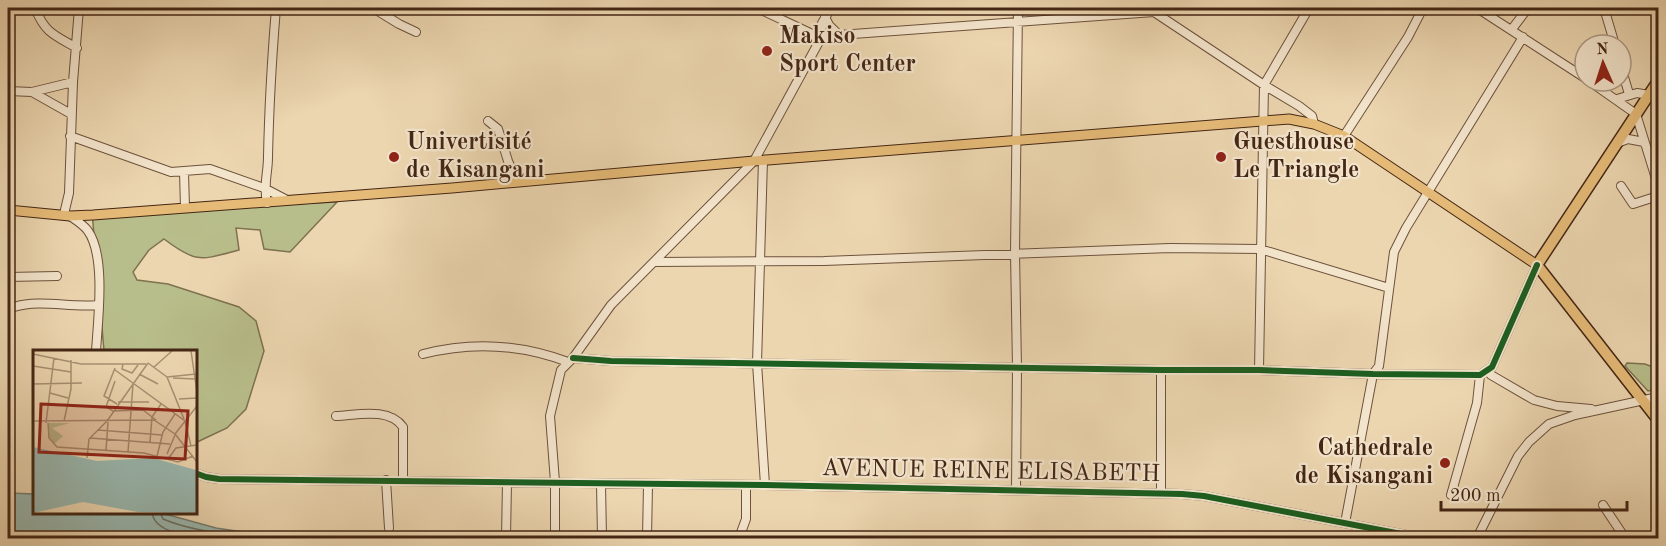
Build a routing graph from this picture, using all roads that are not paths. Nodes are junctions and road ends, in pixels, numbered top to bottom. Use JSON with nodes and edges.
{"nodes":[{"id":1,"x":36,"y":8,"type":"edge"},
{"id":2,"x":79,"y":8,"type":"edge"},
{"id":3,"x":276,"y":8,"type":"edge"},
{"id":4,"x":372,"y":8,"type":"edge"},
{"id":5,"x":757,"y":8,"type":"edge"},
{"id":6,"x":831,"y":8,"type":"edge"},
{"id":7,"x":1018,"y":8,"type":"edge"},
{"id":8,"x":1310,"y":8,"type":"edge"},
{"id":9,"x":1423,"y":8,"type":"edge"},
{"id":10,"x":1477,"y":8,"type":"edge"},
{"id":11,"x":1528,"y":8,"type":"edge"},
{"id":12,"x":1604,"y":8,"type":"edge"},
{"id":13,"x":1156,"y":10,"type":"edge"},
{"id":14,"x":825,"y":17,"type":"junction"},
{"id":15,"x":1018,"y":22,"type":"junction"},
{"id":16,"x":1512,"y":29,"type":"junction"},
{"id":17,"x":416,"y":32,"type":"dead end"},
{"id":18,"x":1611,"y":33,"type":"edge"},
{"id":19,"x":839,"y":35,"type":"junction"},
{"id":20,"x":821,"y":38,"type":"junction"},
{"id":21,"x":1522,"y":38,"type":"junction"},
{"id":22,"x":77,"y":48,"type":"junction"},
{"id":23,"x":1573,"y":70,"type":"edge"},
{"id":24,"x":1659,"y":81,"type":"edge"},
{"id":25,"x":73,"y":82,"type":"junction"},
{"id":26,"x":1264,"y":85,"type":"junction"},
{"id":27,"x":8,"y":91,"type":"edge"},
{"id":28,"x":32,"y":92,"type":"junction"},
{"id":29,"x":1608,"y":93,"type":"edge"},
{"id":30,"x":1629,"y":94,"type":"joint"},
{"id":31,"x":1649,"y":95,"type":"junction"},
{"id":32,"x":1617,"y":99,"type":"junction"},
{"id":33,"x":71,"y":114,"type":"junction"},
{"id":34,"x":1636,"y":114,"type":"junction"},
{"id":35,"x":1264,"y":120,"type":"junction"},
{"id":36,"x":488,"y":121,"type":"dead end"},
{"id":37,"x":1314,"y":124,"type":"junction"},
{"id":38,"x":70,"y":136,"type":"junction"},
{"id":39,"x":1344,"y":136,"type":"junction"},
{"id":40,"x":1017,"y":140,"type":"junction"},
{"id":41,"x":1644,"y":142,"type":"junction"},
{"id":42,"x":1617,"y":143,"type":"junction"},
{"id":43,"x":758,"y":160,"type":"junction"},
{"id":44,"x":184,"y":172,"type":"junction"},
{"id":45,"x":517,"y":182,"type":"junction"},
{"id":46,"x":1659,"y":185,"type":"edge"},
{"id":47,"x":1621,"y":186,"type":"dead end"},
{"id":48,"x":264,"y":188,"type":"junction"},
{"id":49,"x":1429,"y":192,"type":"junction"},
{"id":50,"x":1659,"y":196,"type":"edge"},
{"id":51,"x":290,"y":201,"type":"junction"},
{"id":52,"x":267,"y":202,"type":"junction"},
{"id":53,"x":185,"y":208,"type":"junction"},
{"id":54,"x":8,"y":210,"type":"edge"},
{"id":55,"x":67,"y":215,"type":"junction"},
{"id":56,"x":93,"y":215,"type":"junction"},
{"id":57,"x":88,"y":231,"type":"junction"},
{"id":58,"x":1260,"y":249,"type":"junction"},
{"id":59,"x":1015,"y":253,"type":"junction"},
{"id":60,"x":655,"y":262,"type":"junction"},
{"id":61,"x":760,"y":262,"type":"junction"},
{"id":62,"x":1537,"y":265,"type":"junction"},
{"id":63,"x":57,"y":276,"type":"dead end"},
{"id":64,"x":8,"y":277,"type":"edge"},
{"id":65,"x":1389,"y":288,"type":"junction"},
{"id":66,"x":98,"y":305,"type":"junction"},
{"id":67,"x":14,"y":307,"type":"dead end"},
{"id":68,"x":96,"y":350,"type":"edge"},
{"id":69,"x":423,"y":354,"type":"dead end"},
{"id":70,"x":571,"y":360,"type":"junction"},
{"id":71,"x":758,"y":363,"type":"junction"},
{"id":72,"x":1017,"y":367,"type":"junction"},
{"id":73,"x":1161,"y":370,"type":"junction"},
{"id":74,"x":1259,"y":370,"type":"junction"},
{"id":75,"x":1484,"y":373,"type":"junction"},
{"id":76,"x":1372,"y":374,"type":"junction"},
{"id":77,"x":1659,"y":397,"type":"edge"},
{"id":78,"x":1643,"y":400,"type":"junction"},
{"id":79,"x":1600,"y":410,"type":"junction"},
{"id":80,"x":336,"y":416,"type":"dead end"},
{"id":81,"x":1659,"y":420,"type":"edge"},
{"id":82,"x":196,"y":473,"type":"edge"},
{"id":83,"x":386,"y":480,"type":"junction"},
{"id":84,"x":403,"y":480,"type":"junction"},
{"id":85,"x":507,"y":482,"type":"junction"},
{"id":86,"x":555,"y":482,"type":"junction"},
{"id":87,"x":601,"y":484,"type":"junction"},
{"id":88,"x":648,"y":485,"type":"junction"},
{"id":89,"x":765,"y":485,"type":"junction"},
{"id":90,"x":746,"y":486,"type":"junction"},
{"id":91,"x":1016,"y":490,"type":"junction"},
{"id":92,"x":1161,"y":493,"type":"junction"},
{"id":93,"x":1451,"y":495,"type":"dead end"},
{"id":94,"x":1603,"y":505,"type":"dead end"},
{"id":95,"x":1345,"y":523,"type":"junction"},
{"id":96,"x":389,"y":528,"type":"dead end"},
{"id":97,"x":506,"y":538,"type":"edge"},
{"id":98,"x":555,"y":538,"type":"edge"},
{"id":99,"x":602,"y":538,"type":"edge"},
{"id":100,"x":647,"y":538,"type":"edge"},
{"id":101,"x":739,"y":538,"type":"edge"},
{"id":102,"x":1422,"y":538,"type":"edge"},
{"id":103,"x":1477,"y":538,"type":"edge"},
{"id":104,"x":1625,"y":538,"type":"edge"}],
"edges":[{"from":1,"to":22,"type":"street"},
{"from":2,"to":22,"type":"street"},
{"from":3,"to":48,"type":"street"},
{"from":4,"to":17,"type":"street"},
{"from":5,"to":20,"type":"street"},
{"from":6,"to":14,"type":"street"},
{"from":7,"to":15,"type":"street"},
{"from":8,"to":26,"type":"street"},
{"from":9,"to":39,"type":"street"},
{"from":10,"to":16,"type":"street"},
{"from":11,"to":16,"type":"street"},
{"from":12,"to":18,"type":"street"},
{"from":13,"to":15,"type":"street"},
{"from":13,"to":26,"type":"street"},
{"from":14,"to":19,"type":"street"},
{"from":14,"to":20,"type":"street"},
{"from":15,"to":19,"type":"street"},
{"from":15,"to":40,"type":"street"},
{"from":16,"to":21,"type":"street"},
{"from":19,"to":20,"type":"street"},
{"from":20,"to":43,"type":"street"},
{"from":21,"to":23,"type":"street"},
{"from":21,"to":49,"type":"street"},
{"from":22,"to":25,"type":"street"},
{"from":24,"to":31,"type":"highway"},
{"from":25,"to":28,"type":"street"},
{"from":25,"to":33,"type":"street"},
{"from":26,"to":35,"type":"street"},
{"from":26,"to":37,"type":"street"},
{"from":27,"to":28,"type":"street"},
{"from":28,"to":33,"type":"street"},
{"from":29,"to":32,"type":"street"},
{"from":30,"to":31,"type":"street"},
{"from":30,"to":32,"type":"street"},
{"from":31,"to":34,"type":"highway"},
{"from":32,"to":34,"type":"street"},
{"from":33,"to":38,"type":"street"},
{"from":34,"to":41,"type":"street"},
{"from":34,"to":42,"type":"highway"},
{"from":35,"to":37,"type":"main road"},
{"from":35,"to":40,"type":"main road"},
{"from":35,"to":58,"type":"street"},
{"from":36,"to":45,"type":"street"},
{"from":37,"to":39,"type":"main road"},
{"from":38,"to":44,"type":"street"},
{"from":38,"to":55,"type":"street"},
{"from":39,"to":49,"type":"main road"},
{"from":40,"to":43,"type":"main road"},
{"from":40,"to":59,"type":"street"},
{"from":41,"to":42,"type":"street"},
{"from":41,"to":46,"type":"street"},
{"from":42,"to":62,"type":"highway"},
{"from":43,"to":45,"type":"main road"},
{"from":43,"to":60,"type":"street"},
{"from":43,"to":61,"type":"street"},
{"from":44,"to":48,"type":"street"},
{"from":44,"to":53,"type":"street"},
{"from":45,"to":51,"type":"main road"},
{"from":47,"to":50,"type":"street"},
{"from":48,"to":51,"type":"street"},
{"from":48,"to":52,"type":"street"},
{"from":49,"to":62,"type":"main road"},
{"from":49,"to":65,"type":"street"},
{"from":51,"to":52,"type":"main road"},
{"from":52,"to":53,"type":"main road"},
{"from":53,"to":56,"type":"main road"},
{"from":54,"to":55,"type":"main road"},
{"from":55,"to":56,"type":"main road"},
{"from":55,"to":57,"type":"street"},
{"from":56,"to":57,"type":"street"},
{"from":57,"to":66,"type":"street"},
{"from":58,"to":59,"type":"street"},
{"from":58,"to":65,"type":"street"},
{"from":58,"to":74,"type":"street"},
{"from":59,"to":61,"type":"street"},
{"from":59,"to":72,"type":"street"},
{"from":60,"to":61,"type":"street"},
{"from":60,"to":70,"type":"street"},
{"from":61,"to":71,"type":"street"},
{"from":62,"to":75,"type":"street"},
{"from":62,"to":78,"type":"highway"},
{"from":63,"to":64,"type":"street"},
{"from":65,"to":76,"type":"street"},
{"from":66,"to":67,"type":"street"},
{"from":66,"to":68,"type":"street"},
{"from":69,"to":70,"type":"street"},
{"from":70,"to":71,"type":"street"},
{"from":70,"to":86,"type":"street"},
{"from":71,"to":72,"type":"street"},
{"from":71,"to":89,"type":"street"},
{"from":72,"to":73,"type":"street"},
{"from":72,"to":91,"type":"street"},
{"from":73,"to":74,"type":"street"},
{"from":73,"to":92,"type":"street"},
{"from":74,"to":76,"type":"street"},
{"from":75,"to":76,"type":"street"},
{"from":75,"to":79,"type":"street"},
{"from":75,"to":93,"type":"street"},
{"from":76,"to":95,"type":"street"},
{"from":77,"to":78,"type":"street"},
{"from":78,"to":79,"type":"street"},
{"from":78,"to":81,"type":"highway"},
{"from":79,"to":103,"type":"street"},
{"from":80,"to":84,"type":"street"},
{"from":82,"to":83,"type":"street","name":"AVENUE REINE ELISABETH"},
{"from":83,"to":84,"type":"street","name":"AVENUE REINE ELISABETH"},
{"from":83,"to":96,"type":"street"},
{"from":84,"to":85,"type":"street","name":"AVENUE REINE ELISABETH"},
{"from":85,"to":86,"type":"street","name":"AVENUE REINE ELISABETH"},
{"from":85,"to":97,"type":"street"},
{"from":86,"to":87,"type":"street","name":"AVENUE REINE ELISABETH"},
{"from":86,"to":98,"type":"street"},
{"from":87,"to":88,"type":"street","name":"AVENUE REINE ELISABETH"},
{"from":87,"to":99,"type":"street"},
{"from":88,"to":90,"type":"street","name":"AVENUE REINE ELISABETH"},
{"from":88,"to":100,"type":"street"},
{"from":89,"to":90,"type":"street","name":"AVENUE REINE ELISABETH"},
{"from":89,"to":91,"type":"street","name":"AVENUE REINE ELISABETH"},
{"from":90,"to":101,"type":"street"},
{"from":91,"to":92,"type":"street","name":"AVENUE REINE ELISABETH"},
{"from":92,"to":95,"type":"street","name":"AVENUE REINE ELISABETH"},
{"from":94,"to":104,"type":"street"},
{"from":95,"to":102,"type":"street","name":"AVENUE REINE ELISABETH"}]}
